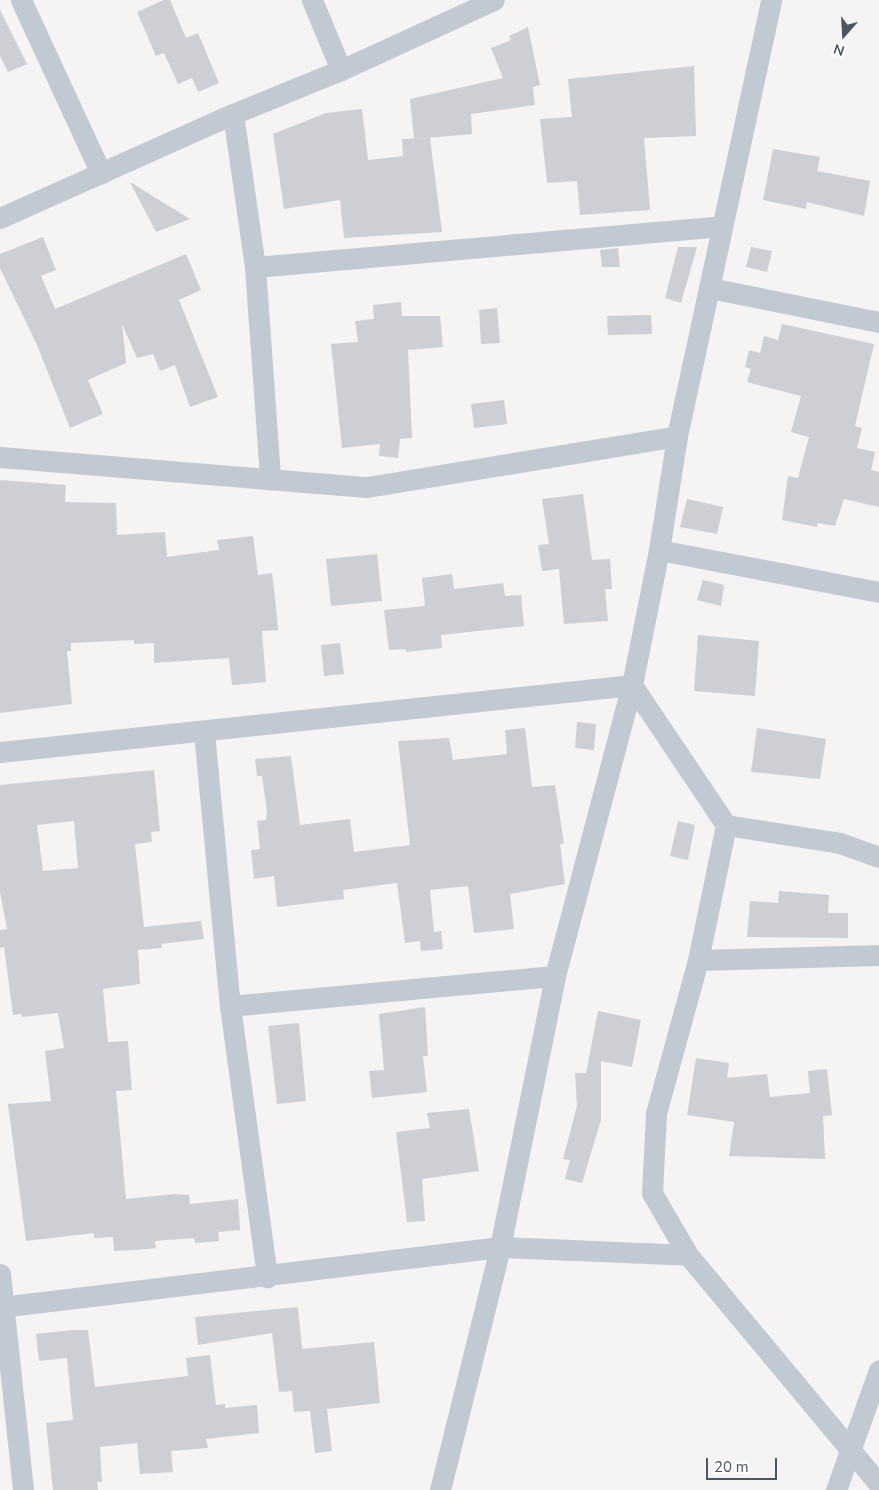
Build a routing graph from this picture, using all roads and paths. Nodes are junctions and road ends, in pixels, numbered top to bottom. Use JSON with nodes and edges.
{"nodes":[{"id":1,"x":22,"y":0,"type":"edge"},
{"id":2,"x":312,"y":0,"type":"edge"},
{"id":3,"x":494,"y":0,"type":"edge"},
{"id":4,"x":770,"y":0,"type":"edge"},
{"id":5,"x":341,"y":70,"type":"junction"},
{"id":6,"x":232,"y":114,"type":"junction"},
{"id":7,"x":101,"y":173,"type":"junction"},
{"id":8,"x":0,"y":218,"type":"edge"},
{"id":9,"x":722,"y":226,"type":"junction"},
{"id":10,"x":255,"y":267,"type":"junction"},
{"id":11,"x":710,"y":288,"type":"junction"},
{"id":12,"x":879,"y":322,"type":"edge"},
{"id":13,"x":677,"y":436,"type":"junction"},
{"id":14,"x":0,"y":457,"type":"edge"},
{"id":15,"x":270,"y":478,"type":"junction"},
{"id":16,"x":659,"y":550,"type":"junction"},
{"id":17,"x":879,"y":592,"type":"edge"},
{"id":18,"x":632,"y":685,"type":"junction"},
{"id":19,"x":204,"y":732,"type":"junction"},
{"id":20,"x":0,"y":752,"type":"edge"},
{"id":21,"x":726,"y":826,"type":"junction"},
{"id":22,"x":879,"y":856,"type":"edge"},
{"id":23,"x":879,"y":955,"type":"edge"},
{"id":24,"x":698,"y":960,"type":"junction"},
{"id":25,"x":555,"y":976,"type":"junction"},
{"id":26,"x":230,"y":1006,"type":"junction"},
{"id":27,"x":500,"y":1247,"type":"junction"},
{"id":28,"x":688,"y":1255,"type":"junction"},
{"id":29,"x":0,"y":1274,"type":"edge"},
{"id":30,"x":266,"y":1276,"type":"junction"},
{"id":31,"x":2,"y":1307,"type":"edge"},
{"id":32,"x":879,"y":1370,"type":"edge"},
{"id":33,"x":851,"y":1452,"type":"junction"},
{"id":34,"x":879,"y":1484,"type":"edge"},
{"id":35,"x":23,"y":1490,"type":"edge"},
{"id":36,"x":440,"y":1490,"type":"edge"},
{"id":37,"x":836,"y":1490,"type":"edge"}],
"edges":[{"from":1,"to":7,"type":"street"},
{"from":2,"to":5,"type":"street"},
{"from":3,"to":5,"type":"street"},
{"from":4,"to":9,"type":"street"},
{"from":5,"to":6,"type":"street"},
{"from":6,"to":7,"type":"street"},
{"from":6,"to":10,"type":"street"},
{"from":7,"to":8,"type":"street"},
{"from":9,"to":10,"type":"street"},
{"from":9,"to":11,"type":"street"},
{"from":10,"to":15,"type":"street"},
{"from":11,"to":12,"type":"street"},
{"from":11,"to":13,"type":"street"},
{"from":13,"to":15,"type":"street"},
{"from":13,"to":16,"type":"street"},
{"from":14,"to":15,"type":"street"},
{"from":16,"to":17,"type":"street"},
{"from":16,"to":18,"type":"street"},
{"from":18,"to":19,"type":"street"},
{"from":18,"to":21,"type":"street"},
{"from":18,"to":25,"type":"street"},
{"from":19,"to":20,"type":"street"},
{"from":19,"to":26,"type":"street"},
{"from":21,"to":22,"type":"street"},
{"from":21,"to":24,"type":"street"},
{"from":23,"to":24,"type":"street"},
{"from":24,"to":28,"type":"street"},
{"from":25,"to":26,"type":"street"},
{"from":25,"to":27,"type":"street"},
{"from":26,"to":30,"type":"street"},
{"from":27,"to":28,"type":"street"},
{"from":27,"to":30,"type":"street"},
{"from":27,"to":36,"type":"street"},
{"from":28,"to":33,"type":"street"},
{"from":29,"to":31,"type":"street"},
{"from":30,"to":31,"type":"street"},
{"from":31,"to":35,"type":"street"},
{"from":32,"to":33,"type":"street"},
{"from":33,"to":34,"type":"street"},
{"from":33,"to":37,"type":"street"}]}
